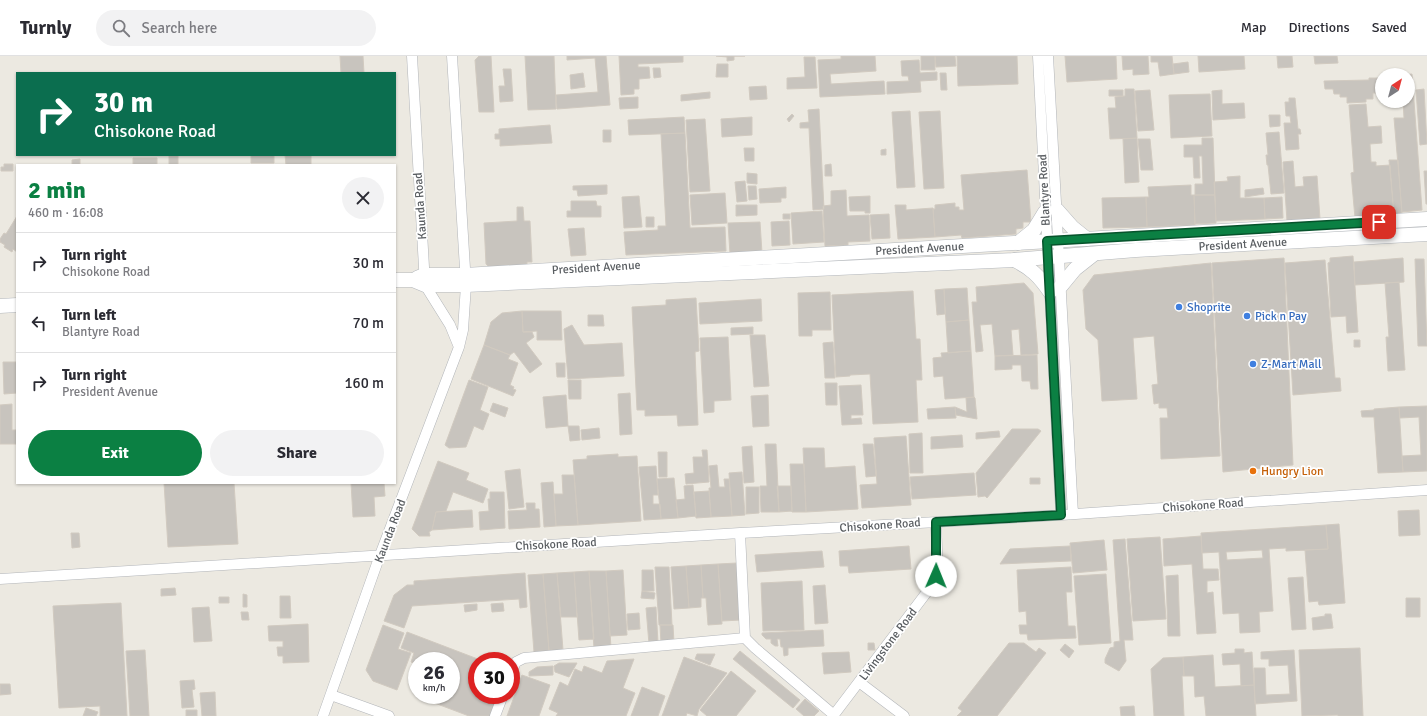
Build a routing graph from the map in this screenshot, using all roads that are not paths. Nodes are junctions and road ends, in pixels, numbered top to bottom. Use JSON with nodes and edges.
{"nodes":[{"id":1,"x":412,"y":56,"type":"edge"},
{"id":2,"x":452,"y":56,"type":"edge"},
{"id":3,"x":1038,"y":56,"type":"edge"},
{"id":4,"x":1048,"y":56,"type":"edge"},
{"id":5,"x":1051,"y":211,"type":"junction"},
{"id":6,"x":1427,"y":219,"type":"edge"},
{"id":7,"x":1427,"y":234,"type":"edge"},
{"id":8,"x":1087,"y":239,"type":"junction"},
{"id":9,"x":1053,"y":241,"type":"junction"},
{"id":10,"x":1018,"y":243,"type":"junction"},
{"id":11,"x":1094,"y":254,"type":"junction"},
{"id":12,"x":1054,"y":257,"type":"junction"},
{"id":13,"x":1014,"y":260,"type":"junction"},
{"id":14,"x":396,"y":280,"type":"edge"},
{"id":15,"x":421,"y":280,"type":"junction"},
{"id":16,"x":466,"y":280,"type":"junction"},
{"id":17,"x":1056,"y":289,"type":"junction"},
{"id":18,"x":16,"y":305,"type":"edge"},
{"id":19,"x":0,"y":306,"type":"edge"},
{"id":20,"x":459,"y":346,"type":"junction"},
{"id":21,"x":1427,"y":490,"type":"edge"},
{"id":22,"x":1073,"y":514,"type":"junction"},
{"id":23,"x":1061,"y":515,"type":"junction"},
{"id":24,"x":936,"y":522,"type":"junction"},
{"id":25,"x":740,"y":533,"type":"junction"},
{"id":26,"x":380,"y":555,"type":"junction"},
{"id":27,"x":0,"y":579,"type":"edge"},
{"id":28,"x":745,"y":638,"type":"junction"},
{"id":29,"x":520,"y":660,"type":"edge"},
{"id":30,"x":859,"y":682,"type":"junction"},
{"id":31,"x":331,"y":695,"type":"junction"},
{"id":32,"x":500,"y":704,"type":"edge"},
{"id":33,"x":834,"y":715,"type":"edge"},
{"id":34,"x":323,"y":716,"type":"edge"},
{"id":35,"x":389,"y":716,"type":"edge"},
{"id":36,"x":495,"y":716,"type":"edge"},
{"id":37,"x":904,"y":716,"type":"edge"}],
"edges":[{"from":1,"to":15,"type":"street","name":"Kaunda Road"},
{"from":2,"to":16,"type":"street","name":"Kaunda Road"},
{"from":3,"to":5,"type":"street","name":"Blantyre Road"},
{"from":4,"to":5,"type":"street","name":"Blantyre Road"},
{"from":5,"to":8,"type":"main road"},
{"from":5,"to":9,"type":"street","name":"Blantyre Road"},
{"from":5,"to":10,"type":"main road"},
{"from":6,"to":8,"type":"main road","name":"President Avenue"},
{"from":7,"to":11,"type":"main road","name":"President Avenue"},
{"from":8,"to":9,"type":"main road","name":"President Avenue"},
{"from":9,"to":10,"type":"main road","name":"President Avenue"},
{"from":9,"to":12,"type":"street","name":"Blantyre Road"},
{"from":10,"to":16,"type":"main road","name":"President Avenue"},
{"from":11,"to":12,"type":"main road","name":"President Avenue"},
{"from":11,"to":17,"type":"main road"},
{"from":12,"to":13,"type":"main road","name":"President Avenue"},
{"from":12,"to":17,"type":"street","name":"Blantyre Road"},
{"from":13,"to":16,"type":"main road","name":"President Avenue"},
{"from":13,"to":17,"type":"main road"},
{"from":14,"to":15,"type":"main road","name":"President Avenue"},
{"from":15,"to":16,"type":"main road","name":"President Avenue"},
{"from":15,"to":20,"type":"street","name":"Kaunda Road"},
{"from":16,"to":20,"type":"street","name":"Kaunda Road"},
{"from":17,"to":22,"type":"street","name":"Blantyre Road"},
{"from":17,"to":23,"type":"street","name":"Blantyre Road"},
{"from":18,"to":19,"type":"main road"},
{"from":20,"to":26,"type":"street","name":"Kaunda Road"},
{"from":21,"to":22,"type":"street","name":"Chisokone Road"},
{"from":22,"to":23,"type":"street","name":"Chisokone Road"},
{"from":23,"to":24,"type":"street","name":"Chisokone Road"},
{"from":24,"to":25,"type":"street","name":"Chisokone Road"},
{"from":24,"to":30,"type":"street","name":"Livingstone Road"},
{"from":25,"to":26,"type":"street","name":"Chisokone Road"},
{"from":25,"to":28,"type":"street"},
{"from":26,"to":27,"type":"street","name":"Chisokone Road"},
{"from":26,"to":31,"type":"street","name":"Kaunda Road"},
{"from":28,"to":29,"type":"street"},
{"from":28,"to":33,"type":"street"},
{"from":30,"to":33,"type":"street","name":"Livingstone Road"},
{"from":30,"to":37,"type":"street"},
{"from":31,"to":34,"type":"street","name":"Kaunda Road"},
{"from":31,"to":35,"type":"street"},
{"from":32,"to":36,"type":"street"}]}
